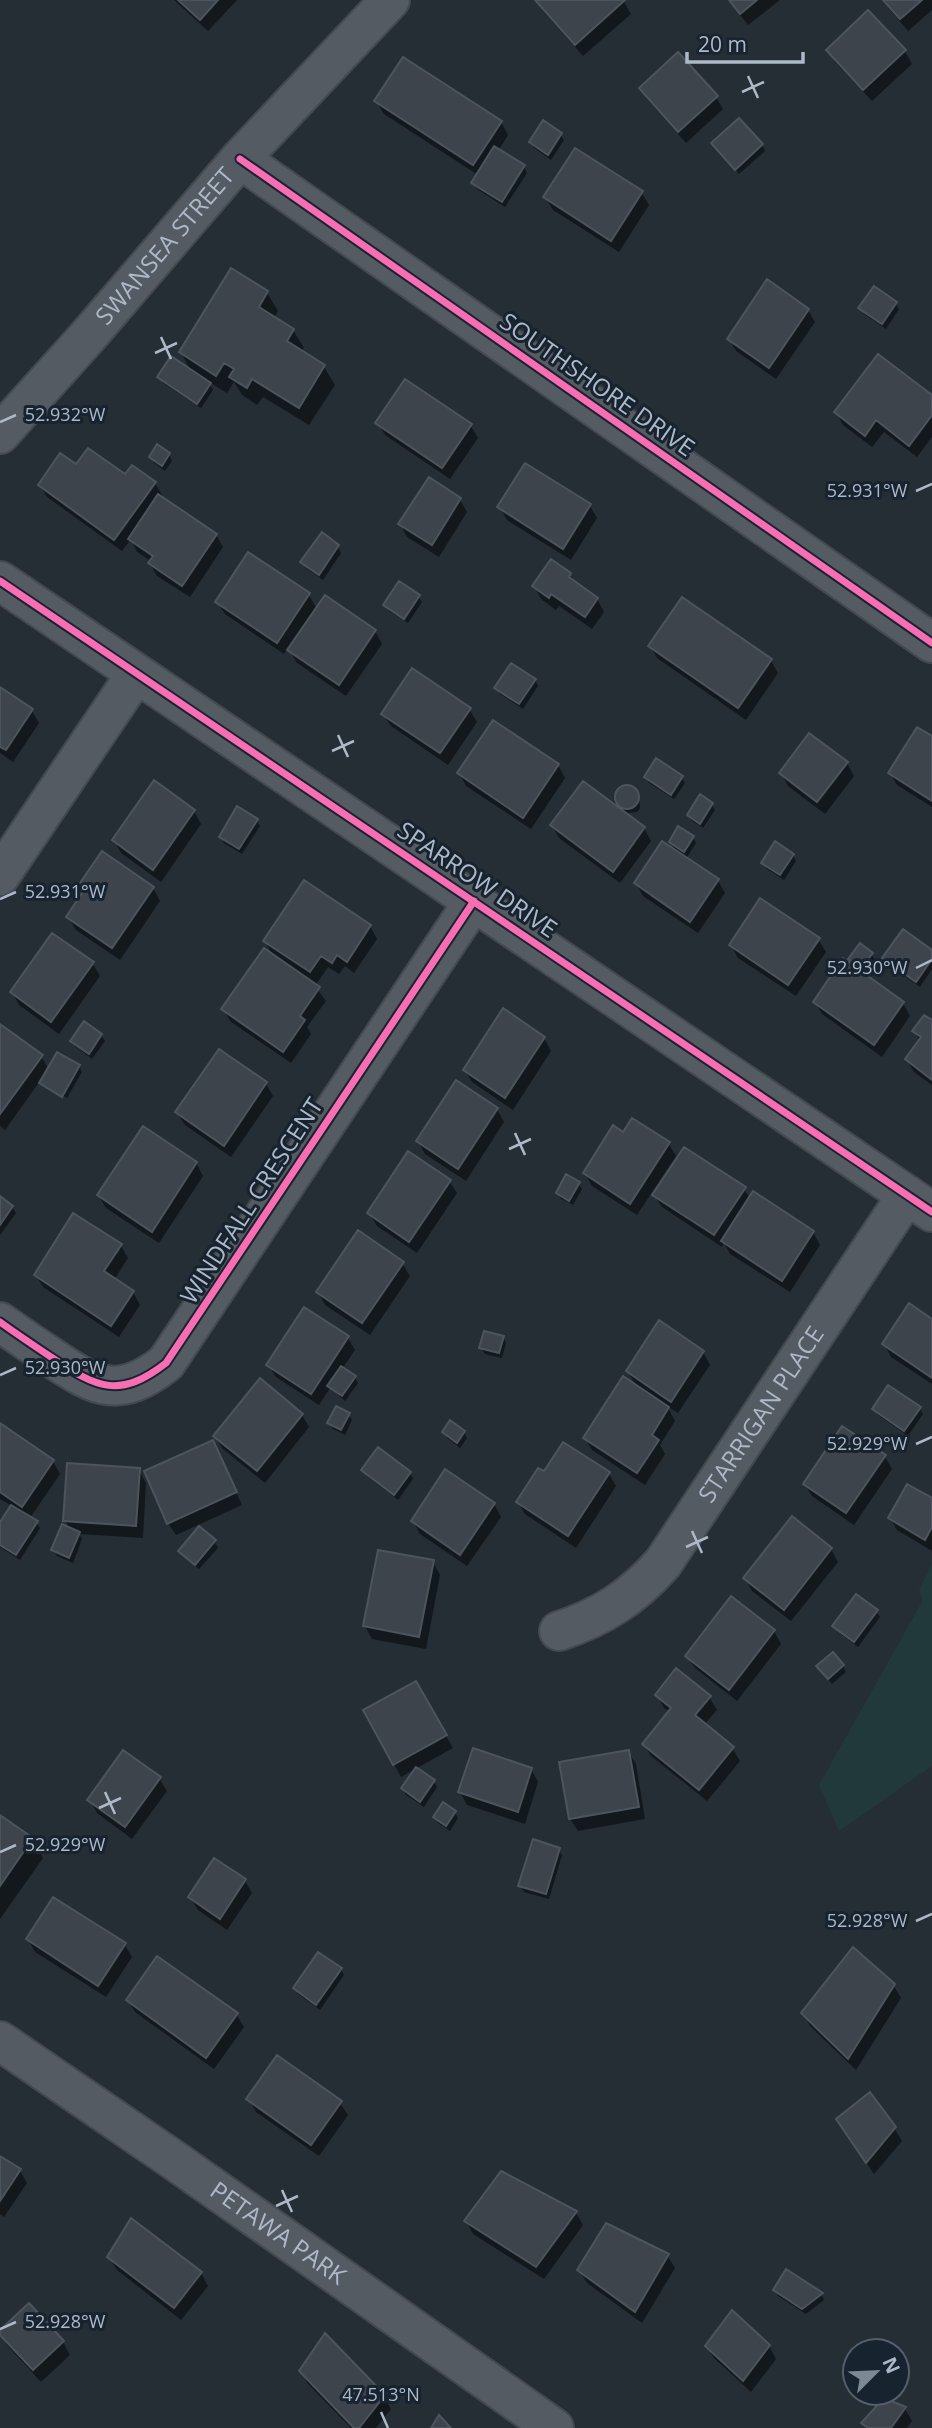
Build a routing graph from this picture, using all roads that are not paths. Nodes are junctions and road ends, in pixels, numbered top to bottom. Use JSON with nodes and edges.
{"nodes":[{"id":1,"x":390,"y":0,"type":"edge"},
{"id":2,"x":240,"y":159,"type":"junction"},
{"id":3,"x":0,"y":434,"type":"edge"},
{"id":4,"x":0,"y":581,"type":"edge"},
{"id":5,"x":932,"y":643,"type":"edge"},
{"id":6,"x":136,"y":674,"type":"junction"},
{"id":7,"x":0,"y":876,"type":"edge"},
{"id":8,"x":474,"y":901,"type":"junction"},
{"id":9,"x":920,"y":1204,"type":"edge"},
{"id":10,"x":0,"y":1322,"type":"edge"},
{"id":11,"x":559,"y":1631,"type":"dead end"},
{"id":12,"x":0,"y":2041,"type":"edge"},
{"id":13,"x":554,"y":2428,"type":"edge"}],
"edges":[{"from":1,"to":2,"type":"street","name":"SWANSEA STREET"},
{"from":2,"to":3,"type":"street","name":"SWANSEA STREET"},
{"from":2,"to":5,"type":"street","name":"SOUTHSHORE DRIVE"},
{"from":4,"to":6,"type":"street","name":"SPARROW DRIVE"},
{"from":6,"to":7,"type":"street"},
{"from":6,"to":8,"type":"street","name":"SPARROW DRIVE"},
{"from":8,"to":9,"type":"street","name":"SPARROW DRIVE"},
{"from":8,"to":10,"type":"street","name":"WINDFALL CRESCENT"},
{"from":9,"to":11,"type":"street","name":"STARRIGAN PLACE"},
{"from":12,"to":13,"type":"street","name":"PETAWA PARK"}]}
